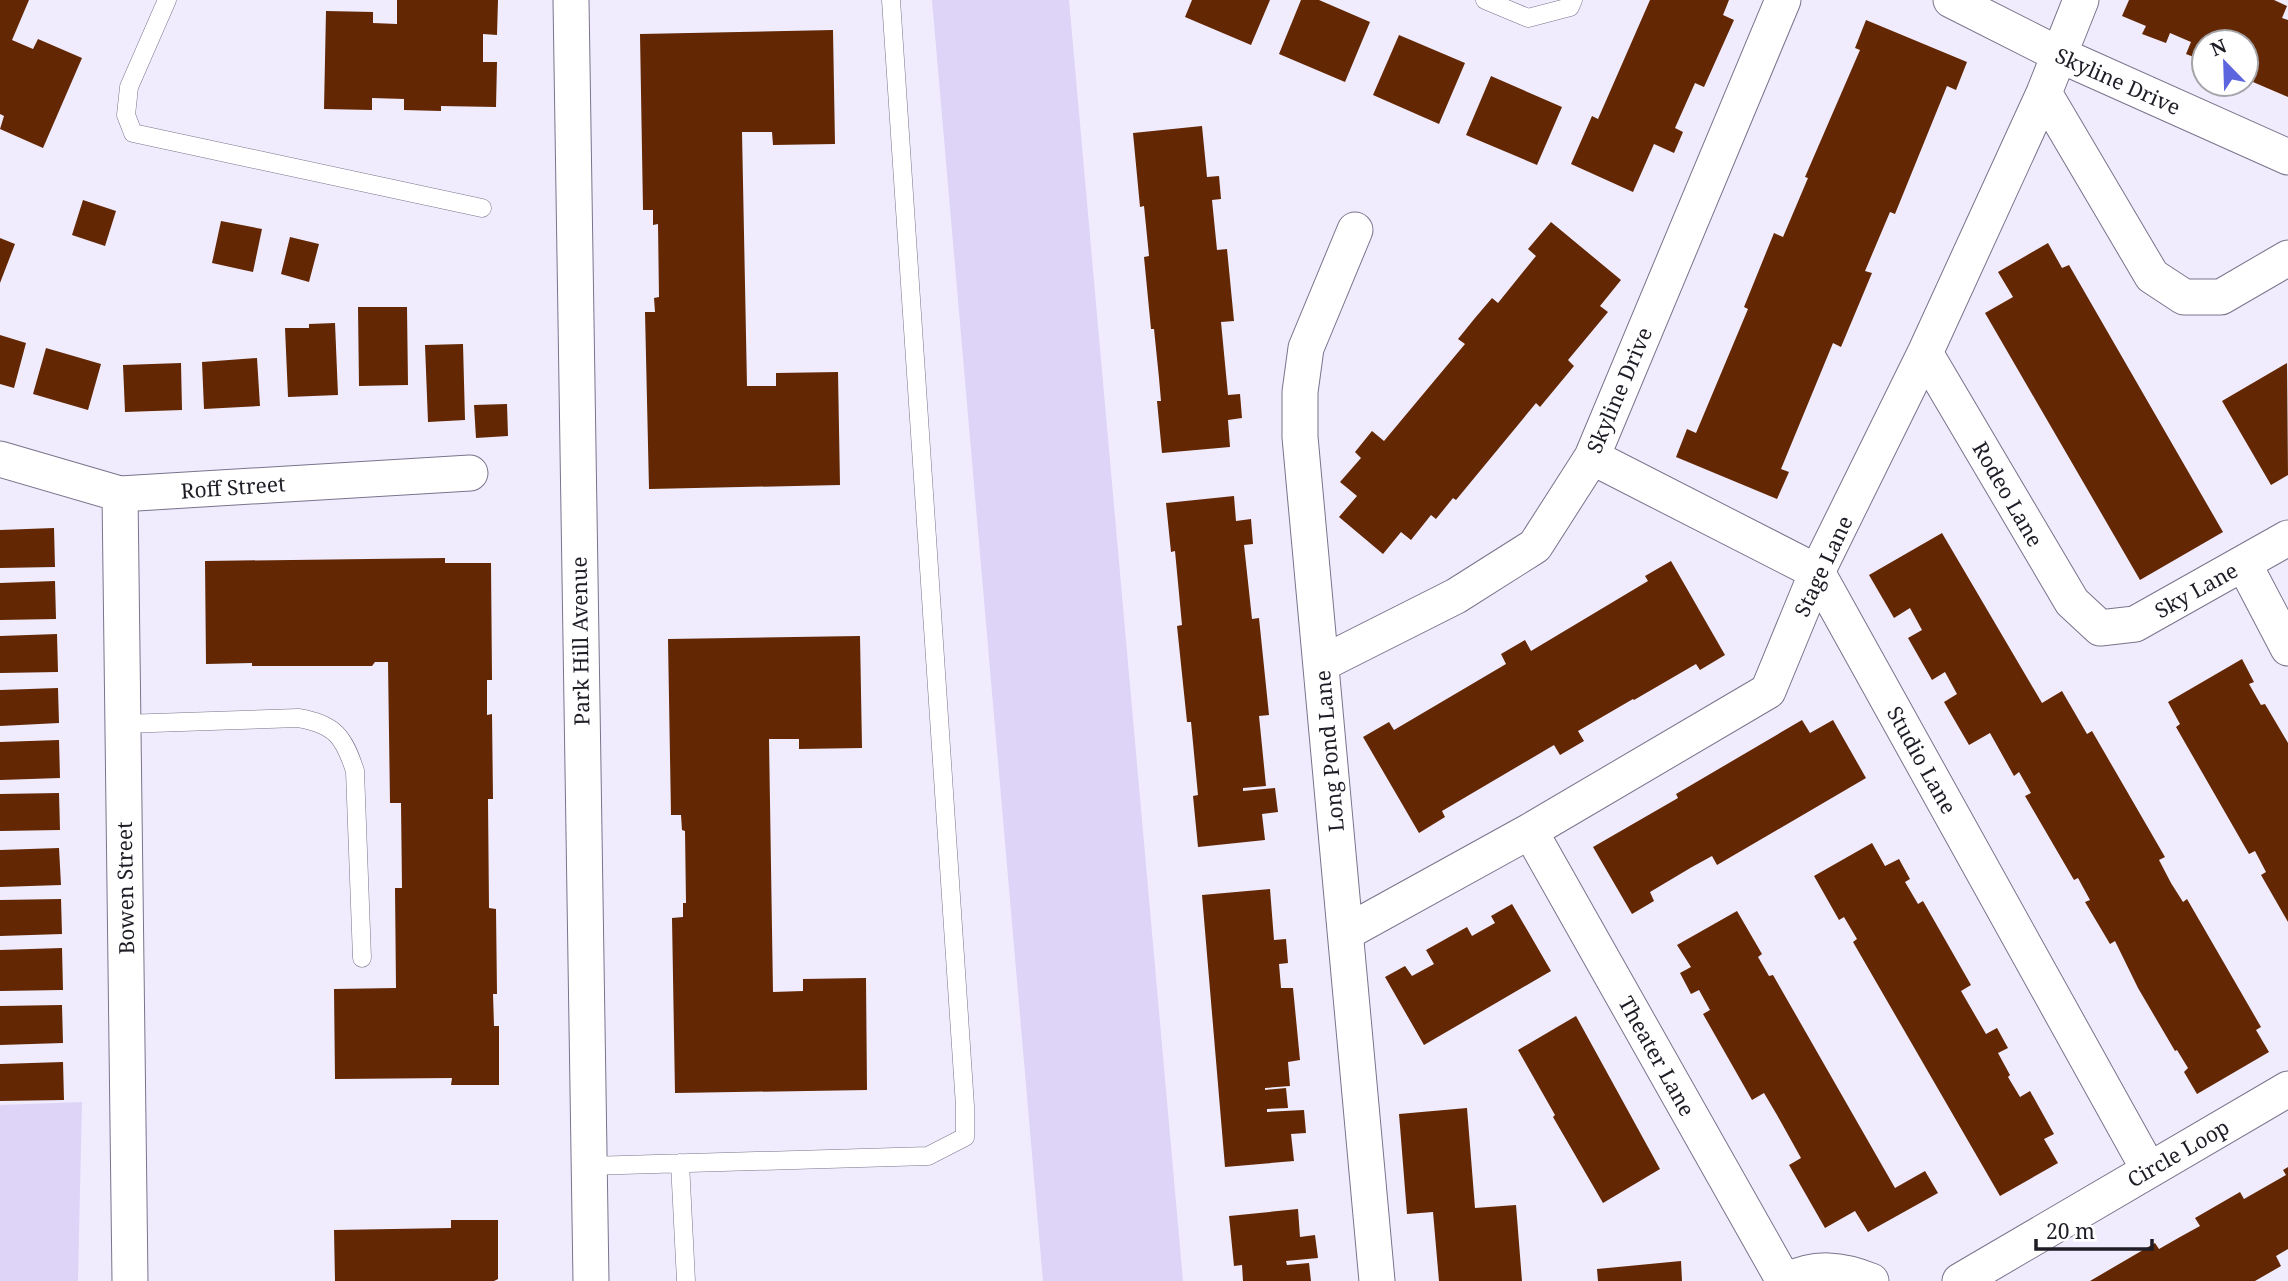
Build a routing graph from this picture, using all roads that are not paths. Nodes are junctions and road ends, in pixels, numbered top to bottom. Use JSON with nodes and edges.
{"nodes":[{"id":1,"x":167,"y":0,"type":"edge"},
{"id":2,"x":572,"y":0,"type":"edge"},
{"id":3,"x":891,"y":0,"type":"edge"},
{"id":4,"x":1485,"y":0,"type":"edge"},
{"id":5,"x":1573,"y":0,"type":"edge"},
{"id":6,"x":1783,"y":0,"type":"edge"},
{"id":7,"x":1951,"y":0,"type":"edge"},
{"id":8,"x":2081,"y":0,"type":"edge"},
{"id":9,"x":2060,"y":55,"type":"junction"},
{"id":10,"x":2044,"y":93,"type":"junction"},
{"id":11,"x":2288,"y":157,"type":"edge"},
{"id":12,"x":482,"y":208,"type":"dead end"},
{"id":13,"x":1355,"y":230,"type":"dead end"},
{"id":14,"x":2288,"y":258,"type":"edge"},
{"id":15,"x":1925,"y":353,"type":"junction"},
{"id":16,"x":1592,"y":457,"type":"junction"},
{"id":17,"x":0,"y":459,"type":"edge"},
{"id":18,"x":471,"y":473,"type":"dead end"},
{"id":19,"x":120,"y":494,"type":"junction"},
{"id":20,"x":2288,"y":538,"type":"edge"},
{"id":21,"x":2244,"y":564,"type":"junction"},
{"id":22,"x":1818,"y":572,"type":"junction"},
{"id":23,"x":2100,"y":628,"type":"joint"},
{"id":24,"x":2288,"y":648,"type":"edge"},
{"id":25,"x":1321,"y":664,"type":"junction"},
{"id":26,"x":123,"y":724,"type":"junction"},
{"id":27,"x":1530,"y":831,"type":"junction"},
{"id":28,"x":1347,"y":932,"type":"junction"},
{"id":29,"x":362,"y":958,"type":"dead end"},
{"id":30,"x":2288,"y":1089,"type":"edge"},
{"id":31,"x":680,"y":1163,"type":"junction"},
{"id":32,"x":589,"y":1166,"type":"junction"},
{"id":33,"x":2149,"y":1170,"type":"junction"},
{"id":34,"x":130,"y":1281,"type":"edge"},
{"id":35,"x":591,"y":1281,"type":"edge"},
{"id":36,"x":686,"y":1281,"type":"edge"},
{"id":37,"x":1377,"y":1281,"type":"edge"},
{"id":38,"x":1785,"y":1281,"type":"edge"},
{"id":39,"x":1871,"y":1281,"type":"edge"},
{"id":40,"x":1960,"y":1281,"type":"edge"}],
"edges":[{"from":1,"to":12,"type":"lane"},
{"from":2,"to":32,"type":"street","name":"Park Hill Avenue"},
{"from":3,"to":31,"type":"lane"},
{"from":4,"to":5,"type":"lane"},
{"from":6,"to":16,"type":"street","name":"Skyline Drive"},
{"from":7,"to":9,"type":"street","name":"Skyline Drive"},
{"from":8,"to":9,"type":"street","name":"Stage Lane"},
{"from":9,"to":10,"type":"street","name":"Stage Lane"},
{"from":9,"to":11,"type":"street","name":"Skyline Drive"},
{"from":10,"to":14,"type":"street","name":"Skyline Drive"},
{"from":10,"to":15,"type":"street","name":"Stage Lane"},
{"from":13,"to":25,"type":"street","name":"Long Pond Lane"},
{"from":15,"to":22,"type":"street","name":"Stage Lane"},
{"from":15,"to":23,"type":"street","name":"Rodeo Lane"},
{"from":16,"to":22,"type":"street"},
{"from":16,"to":25,"type":"street","name":"Skyline Drive"},
{"from":17,"to":19,"type":"street","name":"Roff Street"},
{"from":18,"to":19,"type":"street","name":"Roff Street"},
{"from":19,"to":26,"type":"street","name":"Bowen Street"},
{"from":20,"to":21,"type":"street","name":"Sky Lane"},
{"from":21,"to":23,"type":"street","name":"Sky Lane"},
{"from":21,"to":24,"type":"street"},
{"from":22,"to":27,"type":"street","name":"Stage Lane"},
{"from":22,"to":33,"type":"street","name":"Studio Lane"},
{"from":25,"to":28,"type":"street","name":"Long Pond Lane"},
{"from":26,"to":29,"type":"lane"},
{"from":26,"to":34,"type":"street","name":"Bowen Street"},
{"from":27,"to":28,"type":"street","name":"Stage Lane"},
{"from":27,"to":38,"type":"street","name":"Theater Lane"},
{"from":28,"to":37,"type":"street","name":"Long Pond Lane"},
{"from":30,"to":33,"type":"street","name":"Circle Loop"},
{"from":31,"to":32,"type":"lane"},
{"from":31,"to":36,"type":"lane"},
{"from":32,"to":35,"type":"street","name":"Park Hill Avenue"},
{"from":33,"to":40,"type":"street","name":"Circle Loop"},
{"from":38,"to":39,"type":"street"}]}
